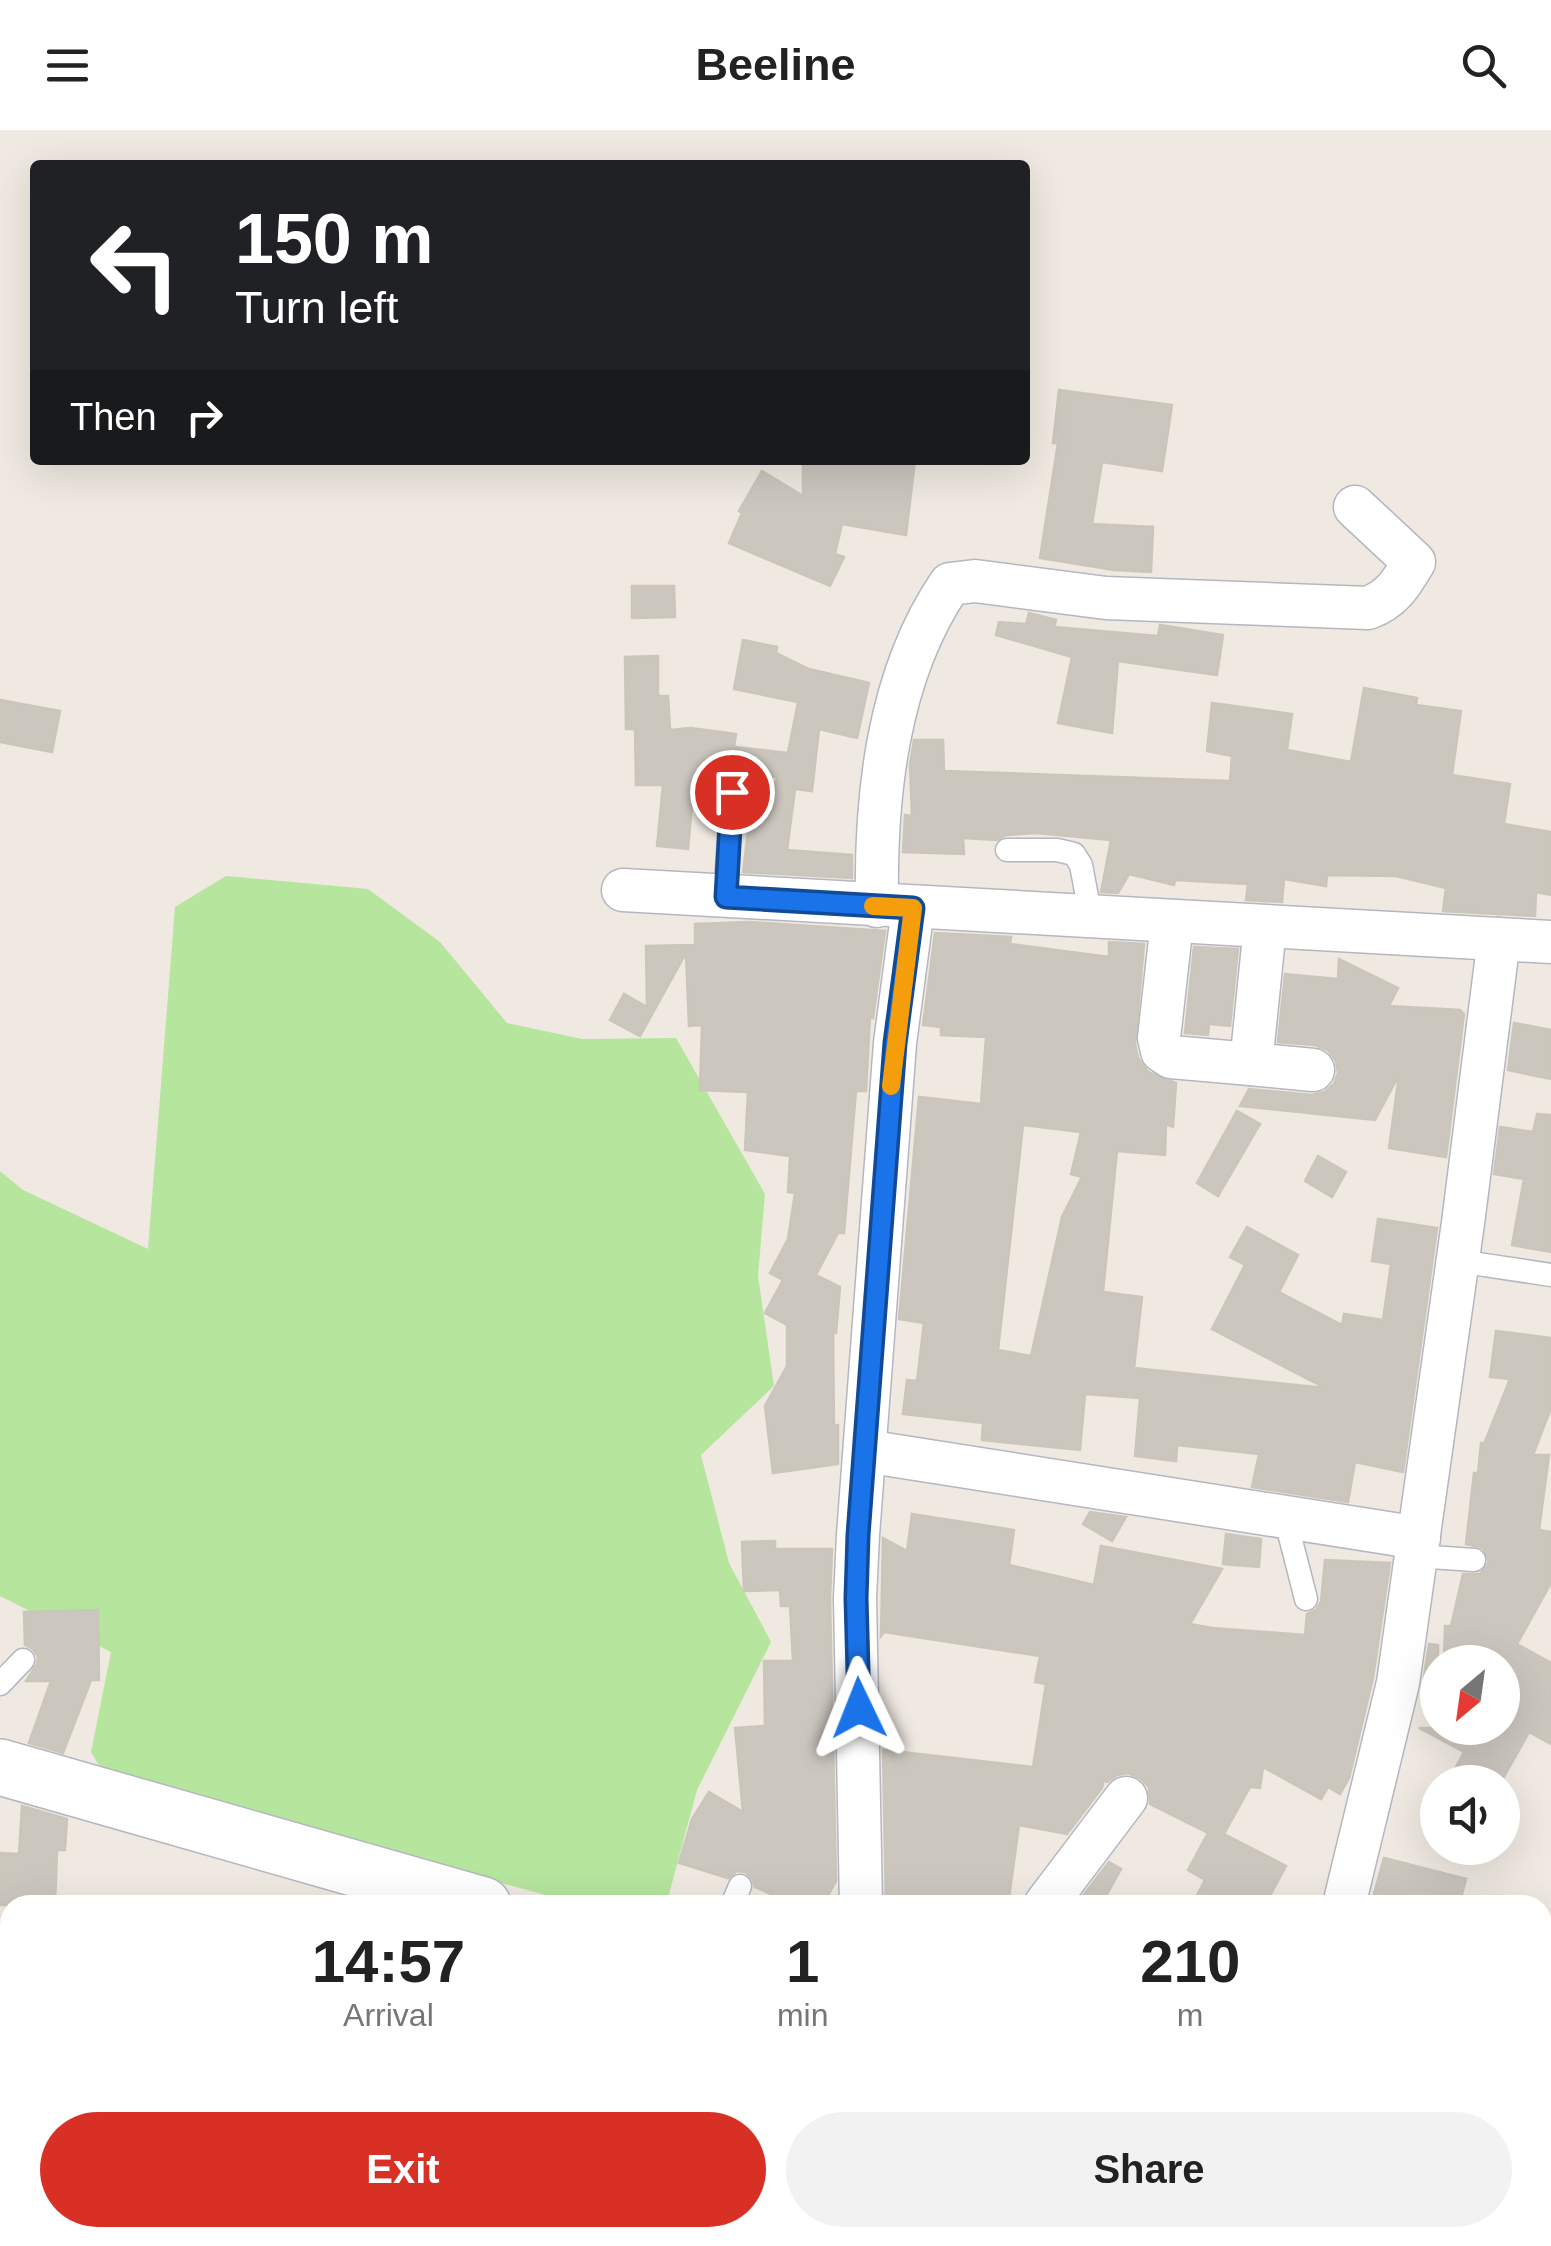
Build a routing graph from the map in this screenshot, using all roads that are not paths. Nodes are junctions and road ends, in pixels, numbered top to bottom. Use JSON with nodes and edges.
{"nodes":[{"id":1,"x":1355,"y":507,"type":"dead end"},
{"id":2,"x":732,"y":792,"type":"dead end"},
{"id":3,"x":1007,"y":850,"type":"dead end"},
{"id":4,"x":624,"y":890,"type":"dead end"},
{"id":5,"x":726,"y":897,"type":"junction"},
{"id":6,"x":895,"y":907,"type":"junction"},
{"id":7,"x":1091,"y":918,"type":"junction"},
{"id":8,"x":1172,"y":922,"type":"junction"},
{"id":9,"x":1266,"y":927,"type":"junction"},
{"id":10,"x":1499,"y":938,"type":"junction"},
{"id":11,"x":1551,"y":942,"type":"edge"},
{"id":12,"x":1251,"y":1064,"type":"junction"},
{"id":13,"x":1312,"y":1070,"type":"dead end"},
{"id":14,"x":1458,"y":1261,"type":"junction"},
{"id":15,"x":1551,"y":1275,"type":"edge"},
{"id":16,"x":865,"y":1450,"type":"junction"},
{"id":17,"x":1285,"y":1517,"type":"junction"},
{"id":18,"x":1417,"y":1547,"type":"junction"},
{"id":19,"x":1474,"y":1560,"type":"dead end"},
{"id":20,"x":1306,"y":1599,"type":"dead end"},
{"id":21,"x":22,"y":1660,"type":"dead end"},
{"id":22,"x":0,"y":1684,"type":"edge"},
{"id":23,"x":0,"y":1767,"type":"edge"},
{"id":24,"x":1126,"y":1798,"type":"dead end"},
{"id":25,"x":448,"y":1895,"type":"edge"},
{"id":26,"x":862,"y":1895,"type":"edge"},
{"id":27,"x":1053,"y":1895,"type":"edge"},
{"id":28,"x":1346,"y":1895,"type":"edge"}],
"edges":[{"from":1,"to":6,"type":"street"},
{"from":2,"to":5,"type":"lane"},
{"from":3,"to":7,"type":"lane"},
{"from":4,"to":5,"type":"street"},
{"from":5,"to":6,"type":"street"},
{"from":6,"to":7,"type":"street"},
{"from":6,"to":16,"type":"street"},
{"from":7,"to":8,"type":"street"},
{"from":8,"to":9,"type":"street"},
{"from":8,"to":12,"type":"street"},
{"from":9,"to":10,"type":"street"},
{"from":9,"to":12,"type":"street"},
{"from":10,"to":11,"type":"street"},
{"from":10,"to":14,"type":"street"},
{"from":12,"to":13,"type":"street"},
{"from":14,"to":15,"type":"lane"},
{"from":14,"to":18,"type":"street"},
{"from":16,"to":17,"type":"street"},
{"from":16,"to":26,"type":"street"},
{"from":17,"to":18,"type":"street"},
{"from":17,"to":20,"type":"lane"},
{"from":18,"to":19,"type":"lane"},
{"from":18,"to":28,"type":"street"},
{"from":21,"to":22,"type":"lane"},
{"from":23,"to":25,"type":"main road"},
{"from":24,"to":27,"type":"street"}]}
